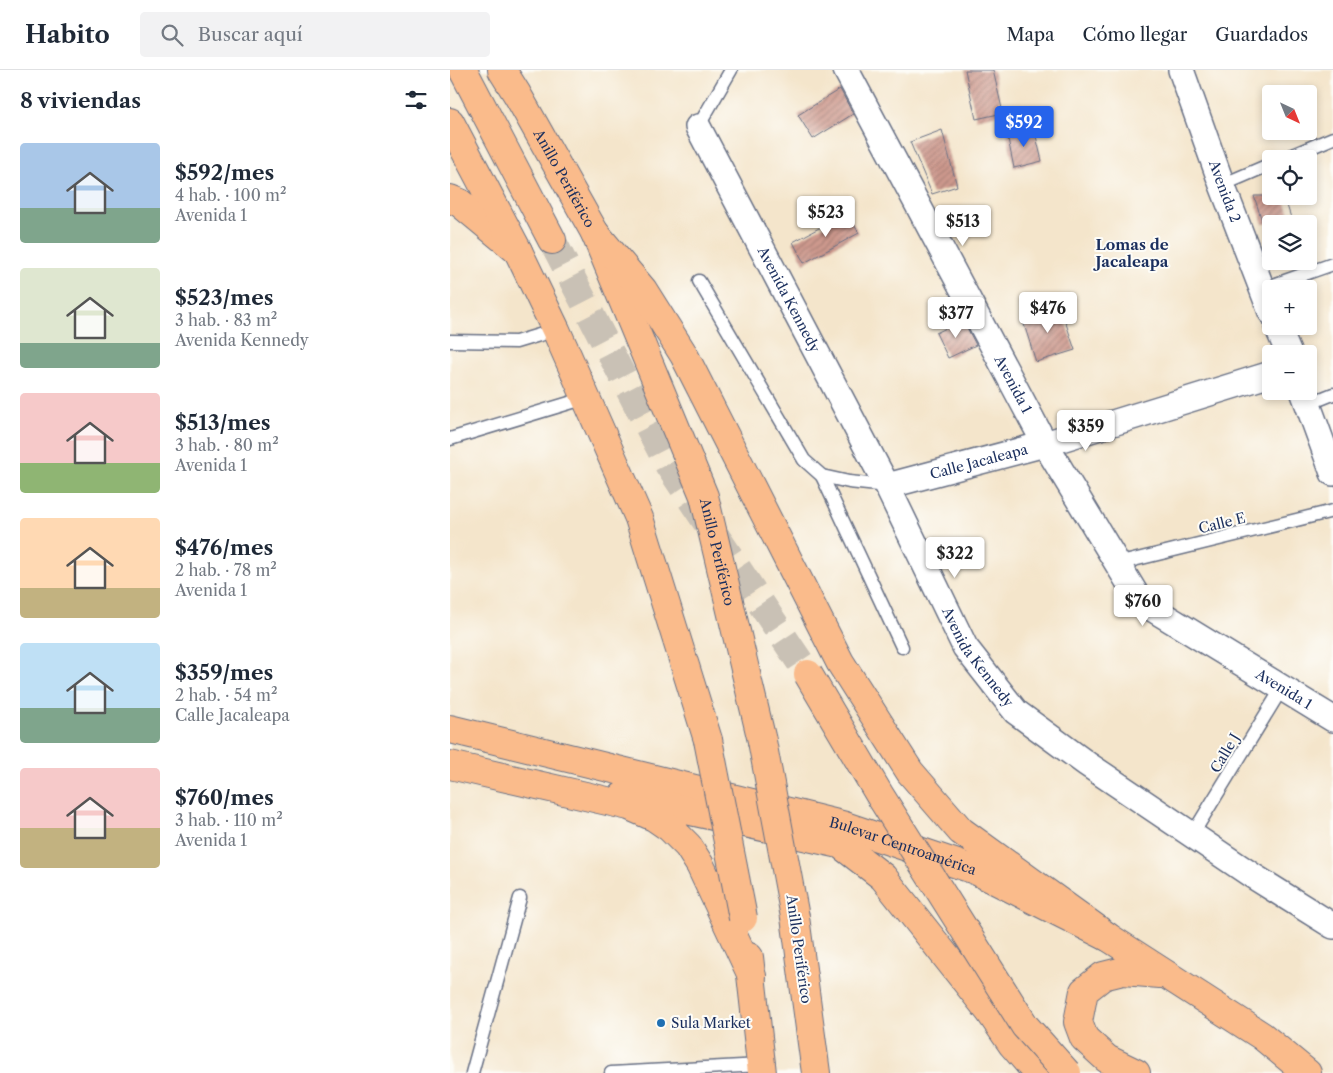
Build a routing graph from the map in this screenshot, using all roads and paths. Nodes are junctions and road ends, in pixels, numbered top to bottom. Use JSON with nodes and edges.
{"nodes":[{"id":1,"x":463,"y":70,"type":"edge"},
{"id":2,"x":502,"y":70,"type":"edge"},
{"id":3,"x":731,"y":70,"type":"edge"},
{"id":4,"x":846,"y":70,"type":"edge"},
{"id":5,"x":1181,"y":70,"type":"edge"},
{"id":6,"x":450,"y":122,"type":"edge"},
{"id":7,"x":698,"y":128,"type":"joint"},
{"id":8,"x":1333,"y":138,"type":"edge"},
{"id":9,"x":1305,"y":150,"type":"edge"},
{"id":10,"x":1262,"y":168,"type":"edge"},
{"id":11,"x":1222,"y":185,"type":"junction"},
{"id":12,"x":450,"y":198,"type":"edge"},
{"id":13,"x":595,"y":233,"type":"junction"},
{"id":14,"x":552,"y":240,"type":"tunnel mouth"},
{"id":15,"x":518,"y":251,"type":"junction"},
{"id":16,"x":1333,"y":264,"type":"edge"},
{"id":17,"x":1304,"y":280,"type":"edge"},
{"id":18,"x":699,"y":281,"type":"dead end"},
{"id":19,"x":1262,"y":288,"type":"edge"},
{"id":20,"x":556,"y":330,"type":"junction"},
{"id":21,"x":450,"y":341,"type":"edge"},
{"id":22,"x":1262,"y":377,"type":"edge"},
{"id":23,"x":1333,"y":394,"type":"edge"},
{"id":24,"x":1317,"y":396,"type":"edge"},
{"id":25,"x":586,"y":398,"type":"junction"},
{"id":26,"x":1306,"y":400,"type":"edge"},
{"id":27,"x":450,"y":439,"type":"edge"},
{"id":28,"x":1045,"y":444,"type":"junction"},
{"id":29,"x":1333,"y":473,"type":"edge"},
{"id":30,"x":822,"y":476,"type":"junction"},
{"id":31,"x":887,"y":486,"type":"junction"},
{"id":32,"x":1333,"y":512,"type":"edge"},
{"id":33,"x":1117,"y":564,"type":"junction"},
{"id":34,"x":902,"y":646,"type":"dead end"},
{"id":35,"x":808,"y":674,"type":"tunnel mouth"},
{"id":36,"x":1282,"y":688,"type":"junction"},
{"id":37,"x":1333,"y":719,"type":"edge"},
{"id":38,"x":450,"y":729,"type":"edge"},
{"id":39,"x":450,"y":752,"type":"edge"},
{"id":40,"x":450,"y":765,"type":"edge"},
{"id":41,"x":1192,"y":835,"type":"junction"},
{"id":42,"x":520,"y":898,"type":"dead end"},
{"id":43,"x":1333,"y":926,"type":"edge"},
{"id":44,"x":1108,"y":937,"type":"junction"},
{"id":45,"x":1164,"y":974,"type":"junction"},
{"id":46,"x":752,"y":976,"type":"junction"},
{"id":47,"x":761,"y":1069,"type":"edge"},
{"id":48,"x":629,"y":1072,"type":"edge"},
{"id":49,"x":472,"y":1073,"type":"edge"},
{"id":50,"x":611,"y":1073,"type":"edge"},
{"id":51,"x":816,"y":1073,"type":"edge"},
{"id":52,"x":1037,"y":1073,"type":"edge"},
{"id":53,"x":1067,"y":1073,"type":"edge"},
{"id":54,"x":1136,"y":1073,"type":"edge"},
{"id":55,"x":1307,"y":1073,"type":"edge"}],
"edges":[{"from":1,"to":14,"type":"main road"},
{"from":2,"to":13,"type":"main road","name":"Anillo Periférico"},
{"from":3,"to":7,"type":"lane"},
{"from":4,"to":28,"type":"street","name":"Avenida 1"},
{"from":5,"to":11,"type":"street","name":"Avenida 2"},
{"from":6,"to":15,"type":"main road"},
{"from":7,"to":31,"type":"street","name":"Avenida Kennedy"},
{"from":8,"to":9,"type":"lane"},
{"from":10,"to":11,"type":"lane"},
{"from":11,"to":19,"type":"street","name":"Avenida 2"},
{"from":12,"to":15,"type":"main road"},
{"from":13,"to":44,"type":"main road"},
{"from":13,"to":51,"type":"main road","name":"Anillo Periférico","bridge":true},
{"from":15,"to":20,"type":"main road"},
{"from":16,"to":17,"type":"lane"},
{"from":18,"to":30,"type":"lane"},
{"from":20,"to":21,"type":"lane"},
{"from":20,"to":25,"type":"main road"},
{"from":22,"to":28,"type":"street","name":"Calle Jacaleapa"},
{"from":23,"to":24,"type":"lane"},
{"from":25,"to":27,"type":"lane"},
{"from":25,"to":46,"type":"main road","bridge":true},
{"from":26,"to":29,"type":"street"},
{"from":28,"to":31,"type":"street","name":"Calle Jacaleapa"},
{"from":28,"to":33,"type":"street","name":"Avenida 1"},
{"from":30,"to":31,"type":"lane"},
{"from":30,"to":34,"type":"lane"},
{"from":31,"to":41,"type":"street","name":"Avenida Kennedy"},
{"from":32,"to":33,"type":"lane","name":"Calle E"},
{"from":33,"to":36,"type":"street","name":"Avenida 1"},
{"from":35,"to":53,"type":"main road","bridge":true},
{"from":36,"to":37,"type":"street","name":"Avenida 1"},
{"from":36,"to":41,"type":"lane","name":"Calle J"},
{"from":38,"to":44,"type":"main road","name":"Bulevar Centroamérica"},
{"from":39,"to":52,"type":"main road","name":"Bulevar Centroamérica"},
{"from":40,"to":46,"type":"main road"},
{"from":41,"to":43,"type":"street","name":"Avenida Kennedy"},
{"from":42,"to":49,"type":"lane"},
{"from":44,"to":45,"type":"main road","name":"Bulevar Centroamérica"},
{"from":45,"to":54,"type":"main road"},
{"from":45,"to":55,"type":"main road","name":"Bulevar Centroamérica"},
{"from":46,"to":47,"type":"main road"},
{"from":47,"to":48,"type":"lane"},
{"from":48,"to":50,"type":"lane"}]}
